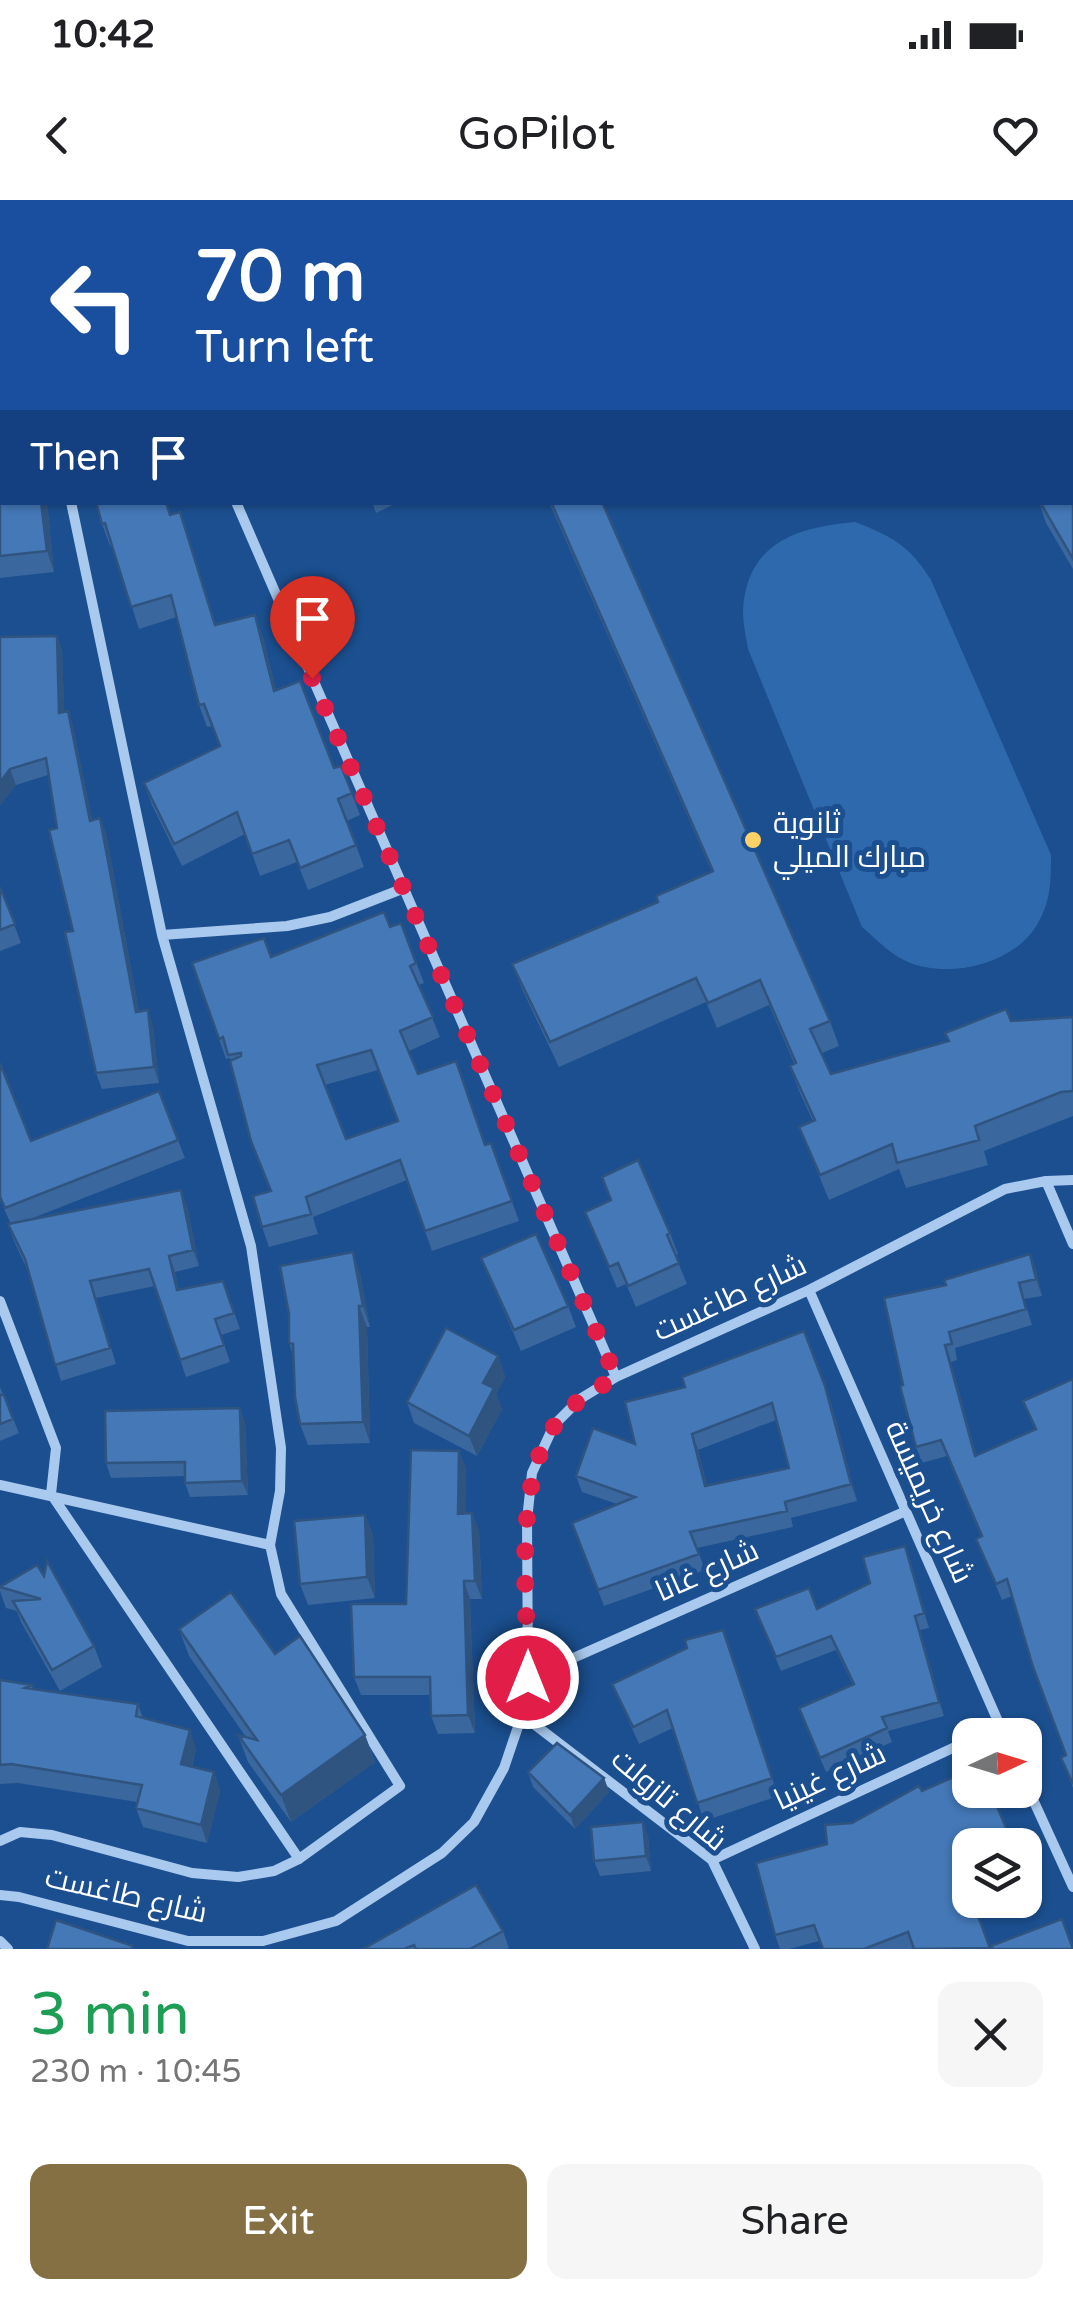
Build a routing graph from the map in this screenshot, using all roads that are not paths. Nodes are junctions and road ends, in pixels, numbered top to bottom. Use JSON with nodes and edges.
{"nodes":[{"id":1,"x":72,"y":505,"type":"edge"},
{"id":2,"x":237,"y":505,"type":"edge"},
{"id":3,"x":402,"y":889,"type":"junction"},
{"id":4,"x":162,"y":934,"type":"junction"},
{"id":5,"x":1046,"y":1180,"type":"junction"},
{"id":6,"x":1073,"y":1180,"type":"edge"},
{"id":7,"x":1073,"y":1244,"type":"edge"},
{"id":8,"x":809,"y":1290,"type":"junction"},
{"id":9,"x":0,"y":1301,"type":"edge"},
{"id":10,"x":616,"y":1377,"type":"junction"},
{"id":11,"x":0,"y":1484,"type":"edge"},
{"id":12,"x":51,"y":1494,"type":"junction"},
{"id":13,"x":906,"y":1511,"type":"junction"},
{"id":14,"x":270,"y":1545,"type":"junction"},
{"id":15,"x":528,"y":1678,"type":"junction"},
{"id":16,"x":522,"y":1715,"type":"junction"},
{"id":17,"x":997,"y":1718,"type":"edge"},
{"id":18,"x":952,"y":1748,"type":"edge"},
{"id":19,"x":1037,"y":1808,"type":"edge"},
{"id":20,"x":0,"y":1841,"type":"edge"},
{"id":21,"x":299,"y":1859,"type":"junction"},
{"id":22,"x":712,"y":1860,"type":"junction"},
{"id":23,"x":1073,"y":1887,"type":"edge"},
{"id":24,"x":0,"y":1895,"type":"edge"},
{"id":25,"x":0,"y":1940,"type":"edge"},
{"id":26,"x":8,"y":1949,"type":"edge"},
{"id":27,"x":755,"y":1949,"type":"edge"}],
"edges":[{"from":1,"to":4,"type":"street"},
{"from":2,"to":3,"type":"street"},
{"from":3,"to":4,"type":"street"},
{"from":3,"to":10,"type":"street"},
{"from":4,"to":14,"type":"street"},
{"from":5,"to":6,"type":"street","name":"شارع طاغست"},
{"from":5,"to":7,"type":"street"},
{"from":5,"to":8,"type":"street","name":"شارع طاغست"},
{"from":8,"to":10,"type":"street","name":"شارع طاغست"},
{"from":8,"to":13,"type":"street","name":"شارع خريميسة"},
{"from":9,"to":12,"type":"street"},
{"from":10,"to":15,"type":"street","name":"شارع طاغست"},
{"from":11,"to":12,"type":"street"},
{"from":12,"to":14,"type":"street"},
{"from":12,"to":21,"type":"street"},
{"from":13,"to":15,"type":"street","name":"شارع غانا"},
{"from":13,"to":17,"type":"street","name":"شارع خريميسة"},
{"from":14,"to":21,"type":"street"},
{"from":15,"to":16,"type":"street","name":"شارع طاغست"},
{"from":16,"to":22,"type":"street","name":"شارع تازولت"},
{"from":16,"to":24,"type":"street","name":"شارع طاغست"},
{"from":18,"to":22,"type":"street","name":"شارع غينيا"},
{"from":19,"to":23,"type":"street"},
{"from":20,"to":21,"type":"street"},
{"from":22,"to":27,"type":"street","name":"شارع تازولت"},
{"from":25,"to":26,"type":"street"}]}
